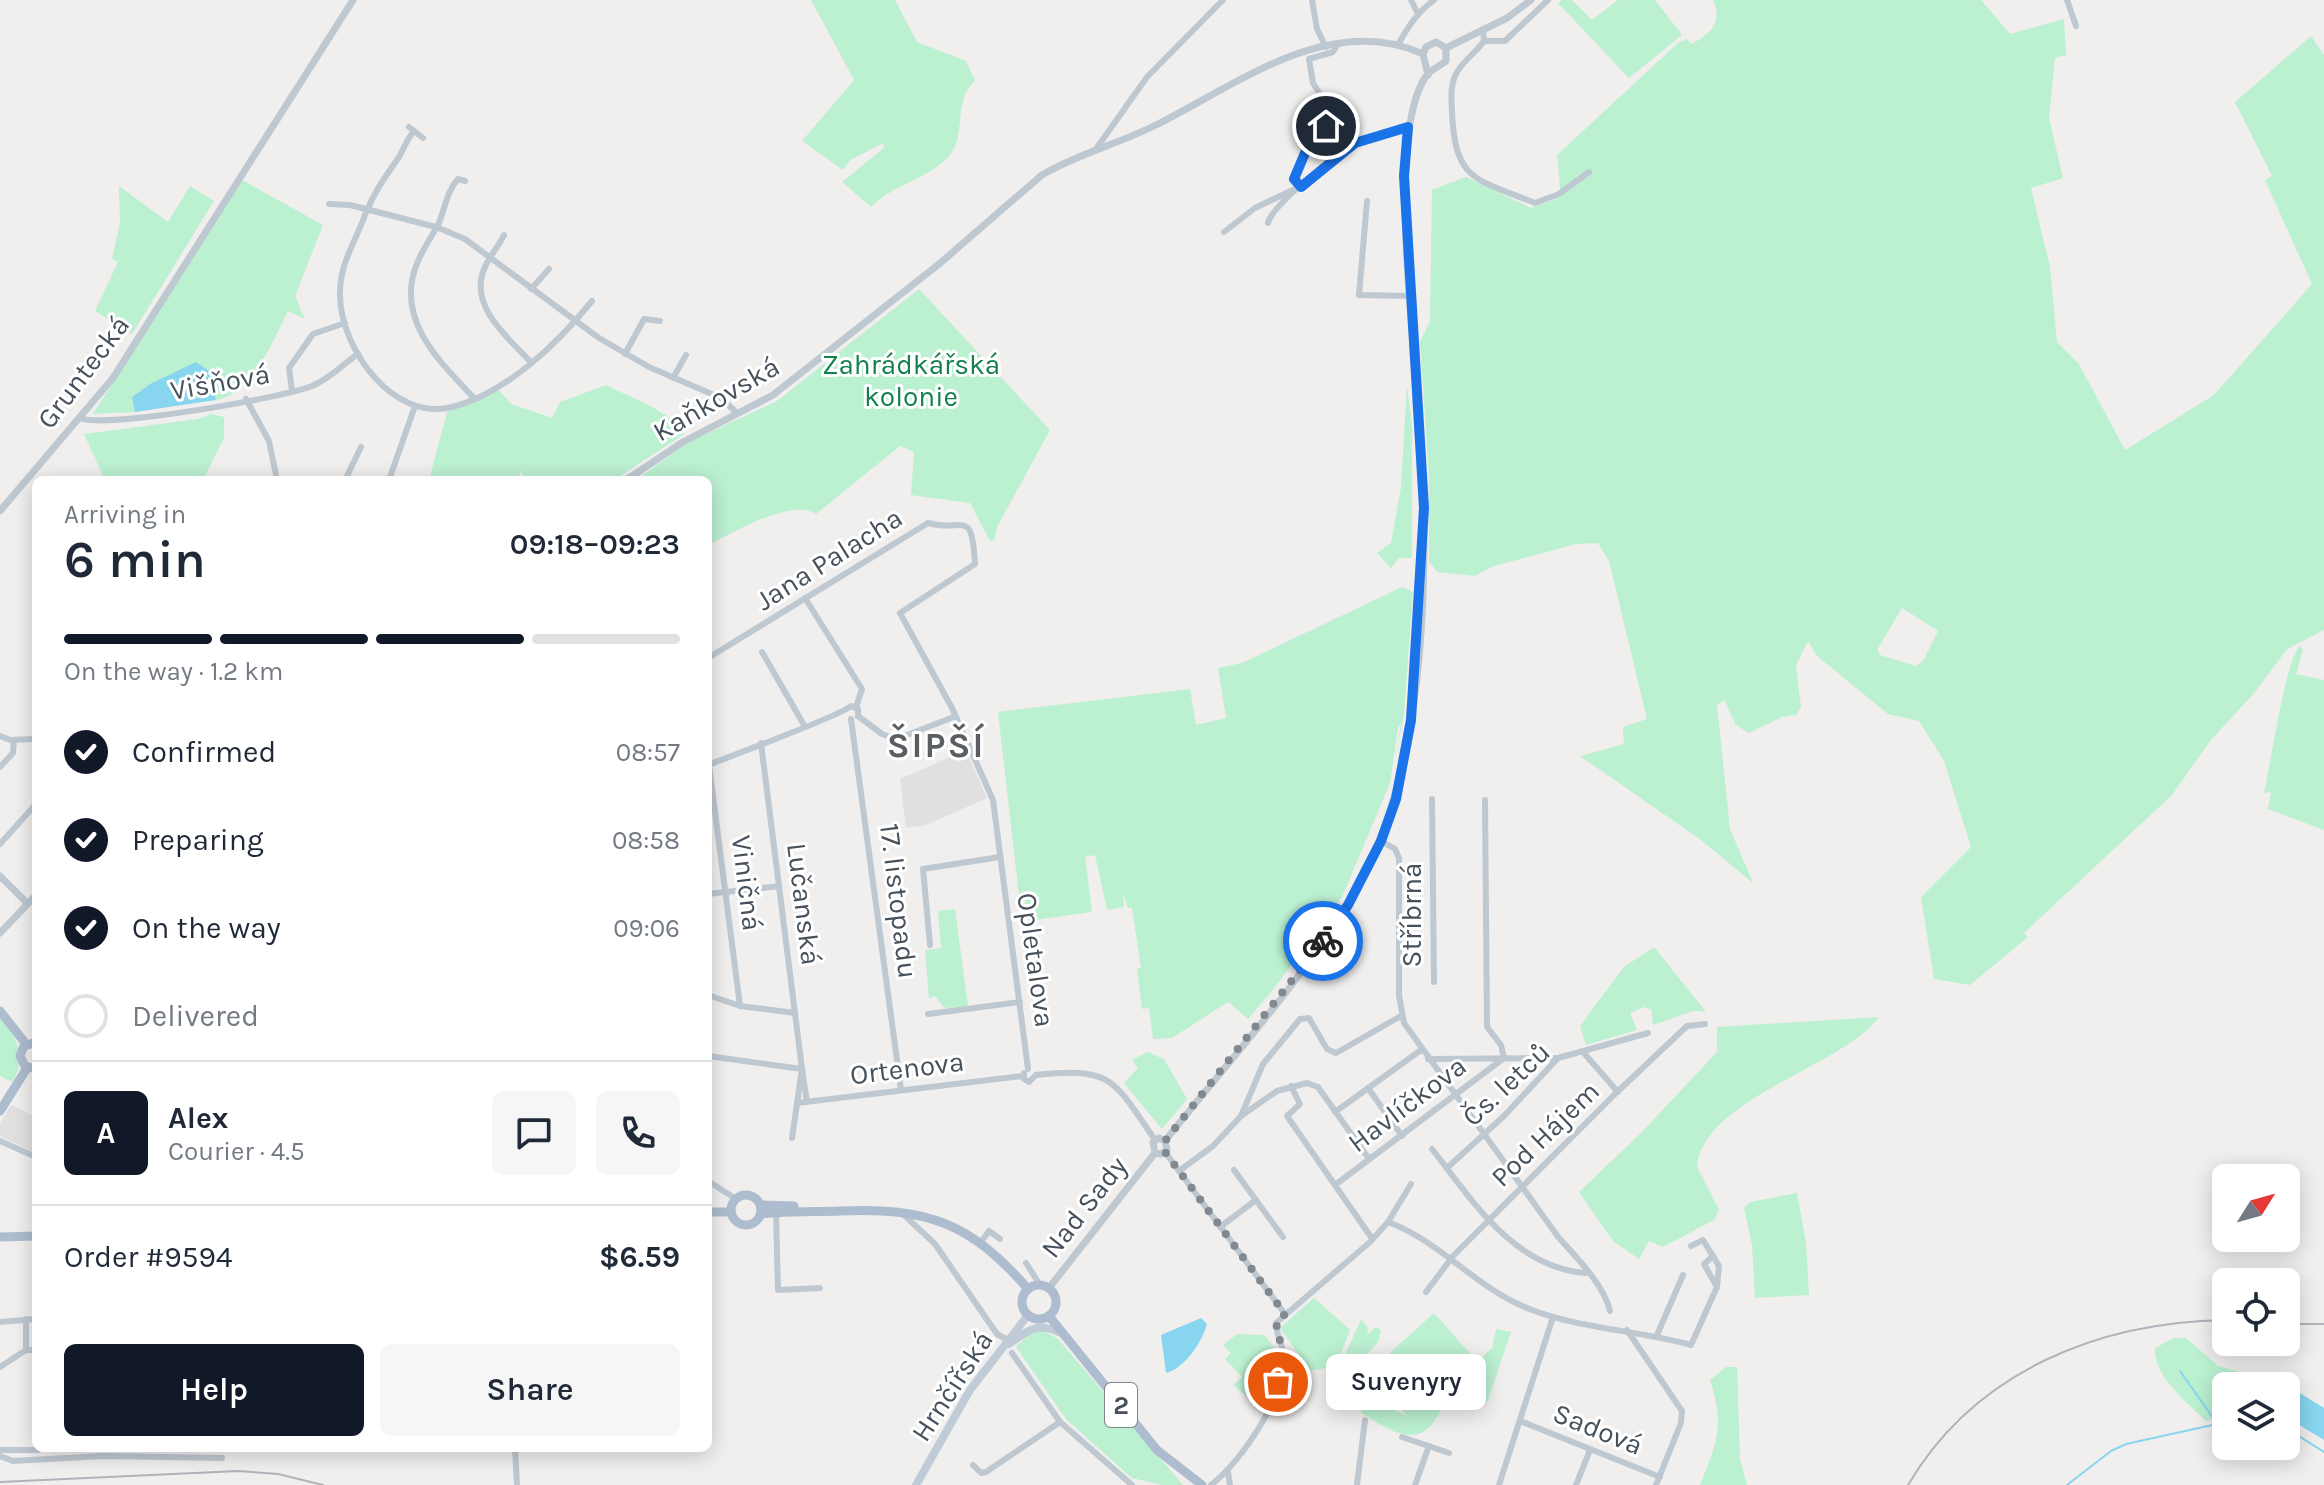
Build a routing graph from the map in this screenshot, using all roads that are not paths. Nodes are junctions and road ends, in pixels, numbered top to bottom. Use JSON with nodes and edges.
{"nodes":[{"id":1,"x":353,"y":0,"type":"edge"},
{"id":2,"x":1223,"y":0,"type":"edge"},
{"id":3,"x":1312,"y":0,"type":"edge"},
{"id":4,"x":1411,"y":0,"type":"edge"},
{"id":5,"x":1434,"y":0,"type":"edge"},
{"id":6,"x":1531,"y":0,"type":"edge"},
{"id":7,"x":1548,"y":0,"type":"edge"},
{"id":8,"x":2067,"y":0,"type":"edge"},
{"id":9,"x":1417,"y":12,"type":"junction"},
{"id":10,"x":2076,"y":26,"type":"dead end"},
{"id":11,"x":1482,"y":28,"type":"junction"},
{"id":12,"x":1484,"y":41,"type":"junction"},
{"id":13,"x":1399,"y":43,"type":"junction"},
{"id":14,"x":1337,"y":45,"type":"junction"},
{"id":15,"x":1326,"y":47,"type":"junction"},
{"id":16,"x":1446,"y":48,"type":"junction"},
{"id":17,"x":1424,"y":50,"type":"junction"},
{"id":18,"x":1428,"y":64,"type":"junction"},
{"id":19,"x":1439,"y":66,"type":"junction"},
{"id":20,"x":1458,"y":70,"type":"junction"},
{"id":21,"x":1428,"y":75,"type":"junction"},
{"id":22,"x":1408,"y":127,"type":"junction"},
{"id":23,"x":423,"y":138,"type":"dead end"},
{"id":24,"x":1094,"y":150,"type":"junction"},
{"id":25,"x":1589,"y":172,"type":"dead end"},
{"id":26,"x":465,"y":181,"type":"dead end"},
{"id":27,"x":1301,"y":187,"type":"junction"},
{"id":28,"x":1367,"y":201,"type":"dead end"},
{"id":29,"x":329,"y":204,"type":"dead end"},
{"id":30,"x":367,"y":210,"type":"junction"},
{"id":31,"x":1268,"y":223,"type":"dead end"},
{"id":32,"x":436,"y":227,"type":"junction"},
{"id":33,"x":1224,"y":232,"type":"dead end"},
{"id":34,"x":504,"y":235,"type":"dead end"},
{"id":35,"x":491,"y":257,"type":"junction"},
{"id":36,"x":549,"y":269,"type":"dead end"},
{"id":37,"x":531,"y":289,"type":"junction"},
{"id":38,"x":1349,"y":295,"type":"dead end"},
{"id":39,"x":1359,"y":295,"type":"junction"},
{"id":40,"x":1412,"y":299,"type":"junction"},
{"id":41,"x":592,"y":301,"type":"dead end"},
{"id":42,"x":660,"y":321,"type":"dead end"},
{"id":43,"x":574,"y":322,"type":"junction"},
{"id":44,"x":345,"y":323,"type":"junction"},
{"id":45,"x":358,"y":354,"type":"junction"},
{"id":46,"x":625,"y":354,"type":"junction"},
{"id":47,"x":686,"y":355,"type":"dead end"},
{"id":48,"x":531,"y":362,"type":"junction"},
{"id":49,"x":673,"y":378,"type":"junction"},
{"id":50,"x":292,"y":391,"type":"junction"},
{"id":51,"x":474,"y":398,"type":"junction"},
{"id":52,"x":246,"y":399,"type":"junction"},
{"id":53,"x":415,"y":406,"type":"junction"},
{"id":54,"x":737,"y":413,"type":"junction"},
{"id":55,"x":80,"y":418,"type":"junction"},
{"id":56,"x":361,"y":447,"type":"dead end"},
{"id":57,"x":276,"y":476,"type":"edge"},
{"id":58,"x":347,"y":476,"type":"edge"},
{"id":59,"x":390,"y":476,"type":"edge"},
{"id":60,"x":632,"y":476,"type":"edge"},
{"id":61,"x":0,"y":511,"type":"edge"},
{"id":62,"x":805,"y":598,"type":"junction"},
{"id":63,"x":900,"y":613,"type":"joint"},
{"id":64,"x":762,"y":652,"type":"dead end"},
{"id":65,"x":712,"y":656,"type":"edge"},
{"id":66,"x":856,"y":707,"type":"junction"},
{"id":67,"x":852,"y":716,"type":"junction"},
{"id":68,"x":956,"y":716,"type":"junction"},
{"id":69,"x":804,"y":725,"type":"junction"},
{"id":70,"x":0,"y":736,"type":"edge"},
{"id":71,"x":32,"y":739,"type":"edge"},
{"id":72,"x":14,"y":740,"type":"junction"},
{"id":73,"x":761,"y":743,"type":"junction"},
{"id":74,"x":712,"y":764,"type":"edge"},
{"id":75,"x":0,"y":767,"type":"edge"},
{"id":76,"x":712,"y":787,"type":"edge"},
{"id":77,"x":1432,"y":799,"type":"dead end"},
{"id":78,"x":1485,"y":800,"type":"dead end"},
{"id":79,"x":32,"y":808,"type":"edge"},
{"id":80,"x":1381,"y":841,"type":"junction"},
{"id":81,"x":0,"y":844,"type":"edge"},
{"id":82,"x":1000,"y":857,"type":"junction"},
{"id":83,"x":0,"y":876,"type":"edge"},
{"id":84,"x":779,"y":886,"type":"junction"},
{"id":85,"x":726,"y":892,"type":"junction"},
{"id":86,"x":712,"y":894,"type":"edge"},
{"id":87,"x":32,"y":899,"type":"edge"},
{"id":88,"x":27,"y":903,"type":"junction"},
{"id":89,"x":0,"y":933,"type":"edge"},
{"id":90,"x":930,"y":945,"type":"dead end"},
{"id":91,"x":1434,"y":982,"type":"dead end"},
{"id":92,"x":712,"y":996,"type":"edge"},
{"id":93,"x":1020,"y":1002,"type":"junction"},
{"id":94,"x":740,"y":1006,"type":"junction"},
{"id":95,"x":0,"y":1011,"type":"edge"},
{"id":96,"x":795,"y":1013,"type":"junction"},
{"id":97,"x":928,"y":1014,"type":"dead end"},
{"id":98,"x":1401,"y":1016,"type":"junction"},
{"id":99,"x":1705,"y":1024,"type":"dead end"},
{"id":100,"x":1648,"y":1033,"type":"dead end"},
{"id":101,"x":31,"y":1043,"type":"edge"},
{"id":102,"x":1421,"y":1050,"type":"junction"},
{"id":103,"x":1583,"y":1052,"type":"junction"},
{"id":104,"x":712,"y":1057,"type":"edge"},
{"id":105,"x":1504,"y":1058,"type":"junction"},
{"id":106,"x":1558,"y":1058,"type":"junction"},
{"id":107,"x":1428,"y":1059,"type":"junction"},
{"id":108,"x":32,"y":1068,"type":"edge"},
{"id":109,"x":802,"y":1069,"type":"junction"},
{"id":110,"x":1028,"y":1069,"type":"junction"},
{"id":111,"x":1036,"y":1075,"type":"junction"},
{"id":112,"x":1023,"y":1076,"type":"junction"},
{"id":113,"x":1291,"y":1086,"type":"junction"},
{"id":114,"x":1368,"y":1088,"type":"junction"},
{"id":115,"x":901,"y":1090,"type":"junction"},
{"id":116,"x":1618,"y":1092,"type":"junction"},
{"id":117,"x":1455,"y":1095,"type":"junction"},
{"id":118,"x":807,"y":1102,"type":"junction"},
{"id":119,"x":797,"y":1103,"type":"junction"},
{"id":120,"x":0,"y":1111,"type":"edge"},
{"id":121,"x":1335,"y":1112,"type":"junction"},
{"id":122,"x":1241,"y":1116,"type":"junction"},
{"id":123,"x":1484,"y":1135,"type":"junction"},
{"id":124,"x":1402,"y":1136,"type":"junction"},
{"id":125,"x":792,"y":1138,"type":"dead end"},
{"id":126,"x":1155,"y":1140,"type":"junction"},
{"id":127,"x":0,"y":1141,"type":"edge"},
{"id":128,"x":1165,"y":1141,"type":"junction"},
{"id":129,"x":1432,"y":1149,"type":"dead end"},
{"id":130,"x":1165,"y":1152,"type":"junction"},
{"id":131,"x":1155,"y":1153,"type":"junction"},
{"id":132,"x":32,"y":1155,"type":"edge"},
{"id":133,"x":1369,"y":1159,"type":"junction"},
{"id":134,"x":1447,"y":1168,"type":"junction"},
{"id":135,"x":1234,"y":1170,"type":"dead end"},
{"id":136,"x":1179,"y":1171,"type":"junction"},
{"id":137,"x":712,"y":1184,"type":"edge"},
{"id":138,"x":1411,"y":1184,"type":"dead end"},
{"id":139,"x":1335,"y":1185,"type":"junction"},
{"id":140,"x":1522,"y":1186,"type":"junction"},
{"id":141,"x":736,"y":1199,"type":"junction"},
{"id":142,"x":1256,"y":1200,"type":"junction"},
{"id":143,"x":857,"y":1209,"type":"junction"},
{"id":144,"x":761,"y":1210,"type":"junction"},
{"id":145,"x":902,"y":1210,"type":"junction"},
{"id":146,"x":712,"y":1212,"type":"edge"},
{"id":147,"x":731,"y":1212,"type":"junction"},
{"id":148,"x":776,"y":1212,"type":"junction"},
{"id":149,"x":1489,"y":1220,"type":"junction"},
{"id":150,"x":1388,"y":1222,"type":"junction"},
{"id":151,"x":1220,"y":1227,"type":"junction"},
{"id":152,"x":32,"y":1236,"type":"edge"},
{"id":153,"x":0,"y":1237,"type":"edge"},
{"id":154,"x":1283,"y":1237,"type":"dead end"},
{"id":155,"x":1371,"y":1237,"type":"junction"},
{"id":156,"x":1000,"y":1239,"type":"dead end"},
{"id":157,"x":981,"y":1242,"type":"junction"},
{"id":158,"x":1691,"y":1246,"type":"dead end"},
{"id":159,"x":1713,"y":1256,"type":"junction"},
{"id":160,"x":1450,"y":1260,"type":"junction"},
{"id":161,"x":1026,"y":1263,"type":"dead end"},
{"id":162,"x":1586,"y":1273,"type":"junction"},
{"id":163,"x":1683,"y":1275,"type":"dead end"},
{"id":164,"x":1045,"y":1286,"type":"junction"},
{"id":165,"x":1717,"y":1287,"type":"junction"},
{"id":166,"x":820,"y":1288,"type":"dead end"},
{"id":167,"x":1028,"y":1289,"type":"junction"},
{"id":168,"x":1426,"y":1292,"type":"dead end"},
{"id":169,"x":1610,"y":1311,"type":"dead end"},
{"id":170,"x":1285,"y":1314,"type":"junction"},
{"id":171,"x":1028,"y":1315,"type":"junction"},
{"id":172,"x":1049,"y":1316,"type":"junction"},
{"id":173,"x":1553,"y":1317,"type":"junction"},
{"id":174,"x":26,"y":1319,"type":"junction"},
{"id":175,"x":32,"y":1319,"type":"edge"},
{"id":176,"x":0,"y":1322,"type":"edge"},
{"id":177,"x":1627,"y":1330,"type":"junction"},
{"id":178,"x":1064,"y":1334,"type":"junction"},
{"id":179,"x":1657,"y":1335,"type":"junction"},
{"id":180,"x":1008,"y":1340,"type":"junction"},
{"id":181,"x":1001,"y":1348,"type":"junction"},
{"id":182,"x":26,"y":1350,"type":"junction"},
{"id":183,"x":32,"y":1350,"type":"edge"},
{"id":184,"x":1012,"y":1353,"type":"dead end"},
{"id":185,"x":0,"y":1366,"type":"edge"},
{"id":186,"x":1365,"y":1420,"type":"dead end"},
{"id":187,"x":1520,"y":1421,"type":"junction"},
{"id":188,"x":1060,"y":1422,"type":"junction"},
{"id":189,"x":1402,"y":1437,"type":"dead end"},
{"id":190,"x":1429,"y":1446,"type":"junction"},
{"id":191,"x":32,"y":1450,"type":"edge"},
{"id":192,"x":1590,"y":1450,"type":"junction"},
{"id":193,"x":515,"y":1452,"type":"edge"},
{"id":194,"x":0,"y":1453,"type":"edge"},
{"id":195,"x":1449,"y":1453,"type":"dead end"},
{"id":196,"x":222,"y":1458,"type":"dead end"},
{"id":197,"x":973,"y":1465,"type":"dead end"},
{"id":198,"x":1228,"y":1472,"type":"junction"},
{"id":199,"x":1660,"y":1477,"type":"junction"},
{"id":200,"x":517,"y":1485,"type":"edge"},
{"id":201,"x":916,"y":1485,"type":"edge"},
{"id":202,"x":1132,"y":1485,"type":"edge"},
{"id":203,"x":1202,"y":1485,"type":"edge"},
{"id":204,"x":1211,"y":1485,"type":"edge"},
{"id":205,"x":1230,"y":1485,"type":"edge"},
{"id":206,"x":1357,"y":1485,"type":"edge"},
{"id":207,"x":1415,"y":1485,"type":"edge"},
{"id":208,"x":1499,"y":1485,"type":"edge"},
{"id":209,"x":1576,"y":1485,"type":"edge"},
{"id":210,"x":1656,"y":1485,"type":"edge"}],
"edges":[{"from":1,"to":55,"type":"street","name":"Gruntecká"},
{"from":2,"to":24,"type":"street"},
{"from":3,"to":15,"type":"street"},
{"from":4,"to":9,"type":"street"},
{"from":5,"to":9,"type":"street"},
{"from":6,"to":11,"type":"street"},
{"from":7,"to":12,"type":"street"},
{"from":8,"to":10,"type":"street"},
{"from":9,"to":13,"type":"street"},
{"from":11,"to":12,"type":"street"},
{"from":11,"to":16,"type":"street"},
{"from":12,"to":20,"type":"street"},
{"from":13,"to":14,"type":"street"},
{"from":13,"to":17,"type":"street"},
{"from":14,"to":15,"type":"street"},
{"from":14,"to":27,"type":"street"},
{"from":15,"to":24,"type":"street"},
{"from":16,"to":17,"type":"street"},
{"from":16,"to":19,"type":"street"},
{"from":17,"to":18,"type":"street"},
{"from":18,"to":19,"type":"street"},
{"from":18,"to":21,"type":"street"},
{"from":19,"to":20,"type":"street"},
{"from":19,"to":21,"type":"street"},
{"from":20,"to":25,"type":"street"},
{"from":21,"to":22,"type":"street"},
{"from":22,"to":27,"type":"street"},
{"from":22,"to":40,"type":"street"},
{"from":23,"to":30,"type":"street"},
{"from":24,"to":54,"type":"street","name":"Kaňkovská"},
{"from":26,"to":32,"type":"street"},
{"from":27,"to":31,"type":"street"},
{"from":27,"to":33,"type":"street"},
{"from":28,"to":39,"type":"street"},
{"from":29,"to":30,"type":"street"},
{"from":30,"to":32,"type":"street"},
{"from":30,"to":44,"type":"street"},
{"from":32,"to":35,"type":"street"},
{"from":32,"to":51,"type":"street"},
{"from":34,"to":35,"type":"street"},
{"from":35,"to":37,"type":"street"},
{"from":35,"to":48,"type":"street"},
{"from":36,"to":37,"type":"street"},
{"from":37,"to":43,"type":"street"},
{"from":38,"to":39,"type":"street"},
{"from":39,"to":40,"type":"street"},
{"from":40,"to":80,"type":"street"},
{"from":41,"to":43,"type":"street"},
{"from":42,"to":46,"type":"street"},
{"from":43,"to":46,"type":"street"},
{"from":43,"to":48,"type":"street"},
{"from":44,"to":45,"type":"street"},
{"from":44,"to":50,"type":"street"},
{"from":45,"to":50,"type":"street","name":"Višňová"},
{"from":45,"to":53,"type":"street"},
{"from":46,"to":49,"type":"street"},
{"from":47,"to":49,"type":"street"},
{"from":48,"to":51,"type":"street"},
{"from":49,"to":54,"type":"street"},
{"from":50,"to":52,"type":"street","name":"Višňová"},
{"from":51,"to":53,"type":"street"},
{"from":52,"to":55,"type":"street","name":"Višňová"},
{"from":52,"to":57,"type":"street"},
{"from":53,"to":59,"type":"street"},
{"from":54,"to":60,"type":"street","name":"Kaňkovská"},
{"from":55,"to":61,"type":"street","name":"Gruntecká"},
{"from":56,"to":58,"type":"street"},
{"from":62,"to":63,"type":"street","name":"Jana Palacha"},
{"from":62,"to":65,"type":"street","name":"Jana Palacha"},
{"from":62,"to":66,"type":"street","name":"17. listopadu"},
{"from":63,"to":68,"type":"street","name":"Opletalova"},
{"from":64,"to":69,"type":"street"},
{"from":66,"to":67,"type":"street","name":"17. listopadu"},
{"from":66,"to":67,"type":"street"},
{"from":67,"to":68,"type":"street"},
{"from":67,"to":69,"type":"street"},
{"from":67,"to":115,"type":"street","name":"17. listopadu"},
{"from":68,"to":82,"type":"street","name":"Opletalova"},
{"from":69,"to":73,"type":"street"},
{"from":70,"to":72,"type":"street"},
{"from":71,"to":72,"type":"street"},
{"from":72,"to":75,"type":"street"},
{"from":73,"to":74,"type":"street"},
{"from":73,"to":84,"type":"street","name":"Lučanská"},
{"from":76,"to":85,"type":"street","name":"Viničná"},
{"from":77,"to":91,"type":"street","name":"Stříbrná"},
{"from":78,"to":105,"type":"street"},
{"from":79,"to":81,"type":"street"},
{"from":80,"to":98,"type":"street"},
{"from":80,"to":128,"type":"street"},
{"from":82,"to":90,"type":"street","name":"Opletalova"},
{"from":82,"to":93,"type":"street","name":"Opletalova"},
{"from":83,"to":88,"type":"street"},
{"from":84,"to":85,"type":"street"},
{"from":84,"to":96,"type":"street","name":"Lučanská"},
{"from":85,"to":86,"type":"street"},
{"from":85,"to":94,"type":"street","name":"Viničná"},
{"from":87,"to":88,"type":"street"},
{"from":88,"to":89,"type":"street"},
{"from":92,"to":94,"type":"street"},
{"from":93,"to":97,"type":"street"},
{"from":93,"to":110,"type":"street","name":"Opletalova"},
{"from":94,"to":96,"type":"street"},
{"from":95,"to":101,"type":"main road"},
{"from":96,"to":109,"type":"street","name":"Lučanská"},
{"from":98,"to":102,"type":"street"},
{"from":98,"to":122,"type":"street"},
{"from":99,"to":116,"type":"street","name":"Pod Hájem"},
{"from":100,"to":103,"type":"street","name":"Čs. letců"},
{"from":101,"to":108,"type":"main road"},
{"from":102,"to":107,"type":"street"},
{"from":102,"to":114,"type":"street"},
{"from":103,"to":106,"type":"street","name":"Čs. letců"},
{"from":103,"to":116,"type":"street"},
{"from":104,"to":109,"type":"street"},
{"from":105,"to":106,"type":"street"},
{"from":105,"to":107,"type":"street"},
{"from":105,"to":117,"type":"street","name":"Havlíčkova"},
{"from":106,"to":123,"type":"street","name":"Čs. letců"},
{"from":107,"to":117,"type":"street"},
{"from":108,"to":120,"type":"main road"},
{"from":109,"to":118,"type":"street","name":"Lučanská"},
{"from":109,"to":119,"type":"street","name":"Lučanská"},
{"from":110,"to":111,"type":"street"},
{"from":110,"to":112,"type":"street"},
{"from":111,"to":112,"type":"street","name":"Ortenova"},
{"from":111,"to":126,"type":"street"},
{"from":112,"to":115,"type":"street","name":"Ortenova"},
{"from":113,"to":121,"type":"street"},
{"from":113,"to":122,"type":"street"},
{"from":113,"to":139,"type":"street"},
{"from":114,"to":121,"type":"street"},
{"from":114,"to":124,"type":"street"},
{"from":115,"to":118,"type":"street","name":"Ortenova"},
{"from":116,"to":140,"type":"street","name":"Pod Hájem"},
{"from":117,"to":123,"type":"street"},
{"from":117,"to":124,"type":"street","name":"Havlíčkova"},
{"from":118,"to":119,"type":"street","name":"Ortenova"},
{"from":119,"to":125,"type":"street","name":"Lučanská"},
{"from":121,"to":133,"type":"street"},
{"from":122,"to":136,"type":"street"},
{"from":123,"to":134,"type":"street","name":"Čs. letců"},
{"from":123,"to":140,"type":"street"},
{"from":124,"to":133,"type":"street","name":"Havlíčkova"},
{"from":126,"to":128,"type":"street","name":"Nad Sady"},
{"from":126,"to":131,"type":"street","name":"Nad Sady"},
{"from":127,"to":132,"type":"street"},
{"from":128,"to":130,"type":"street","name":"Nad Sady"},
{"from":129,"to":134,"type":"street"},
{"from":130,"to":131,"type":"street","name":"Nad Sady"},
{"from":130,"to":136,"type":"street"},
{"from":131,"to":164,"type":"street","name":"Nad Sady"},
{"from":133,"to":139,"type":"street","name":"Havlíčkova"},
{"from":134,"to":149,"type":"street"},
{"from":135,"to":142,"type":"street"},
{"from":136,"to":151,"type":"street"},
{"from":137,"to":141,"type":"street"},
{"from":138,"to":150,"type":"street"},
{"from":139,"to":155,"type":"street"},
{"from":140,"to":149,"type":"street","name":"Pod Hájem"},
{"from":140,"to":162,"type":"street"},
{"from":141,"to":144,"type":"main road"},
{"from":141,"to":147,"type":"main road"},
{"from":142,"to":151,"type":"street"},
{"from":142,"to":154,"type":"street"},
{"from":143,"to":144,"type":"main road"},
{"from":143,"to":145,"type":"main road"},
{"from":143,"to":148,"type":"main road"},
{"from":144,"to":147,"type":"main road"},
{"from":144,"to":148,"type":"main road"},
{"from":145,"to":157,"type":"main road"},
{"from":145,"to":180,"type":"street"},
{"from":146,"to":147,"type":"main road"},
{"from":148,"to":166,"type":"street"},
{"from":149,"to":160,"type":"street","name":"Pod Hájem"},
{"from":149,"to":162,"type":"street"},
{"from":150,"to":155,"type":"street"},
{"from":150,"to":160,"type":"street"},
{"from":151,"to":170,"type":"street"},
{"from":152,"to":153,"type":"main road"},
{"from":155,"to":170,"type":"street"},
{"from":156,"to":157,"type":"street"},
{"from":157,"to":167,"type":"main road"},
{"from":158,"to":159,"type":"street"},
{"from":159,"to":165,"type":"street"},
{"from":159,"to":165,"type":"street"},
{"from":160,"to":168,"type":"street","name":"Pod Hájem"},
{"from":160,"to":173,"type":"street"},
{"from":161,"to":164,"type":"street"},
{"from":162,"to":169,"type":"street"},
{"from":163,"to":179,"type":"street"},
{"from":164,"to":167,"type":"main road"},
{"from":164,"to":172,"type":"main road"},
{"from":165,"to":179,"type":"street"},
{"from":167,"to":171,"type":"main road"},
{"from":170,"to":198,"type":"street"},
{"from":171,"to":172,"type":"main road"},
{"from":171,"to":180,"type":"main road","name":"Hrnčířská"},
{"from":172,"to":178,"type":"main road","number":"2"},
{"from":173,"to":177,"type":"street"},
{"from":173,"to":187,"type":"street"},
{"from":174,"to":175,"type":"street"},
{"from":174,"to":176,"type":"street"},
{"from":174,"to":182,"type":"street"},
{"from":177,"to":179,"type":"street"},
{"from":177,"to":199,"type":"street"},
{"from":178,"to":181,"type":"main road"},
{"from":178,"to":203,"type":"main road","number":"2"},
{"from":180,"to":181,"type":"main road","name":"Hrnčířská"},
{"from":181,"to":201,"type":"main road","name":"Hrnčířská"},
{"from":182,"to":183,"type":"street"},
{"from":182,"to":185,"type":"street"},
{"from":184,"to":188,"type":"street"},
{"from":186,"to":206,"type":"street"},
{"from":187,"to":192,"type":"street","name":"Sadová"},
{"from":187,"to":208,"type":"street"},
{"from":188,"to":197,"type":"street"},
{"from":188,"to":202,"type":"street"},
{"from":189,"to":190,"type":"street"},
{"from":190,"to":195,"type":"street"},
{"from":190,"to":207,"type":"street"},
{"from":191,"to":194,"type":"street"},
{"from":192,"to":199,"type":"street","name":"Sadová"},
{"from":192,"to":209,"type":"street"},
{"from":193,"to":200,"type":"street"},
{"from":194,"to":196,"type":"street"},
{"from":198,"to":204,"type":"street"},
{"from":198,"to":205,"type":"street"},
{"from":199,"to":210,"type":"street"}]}
